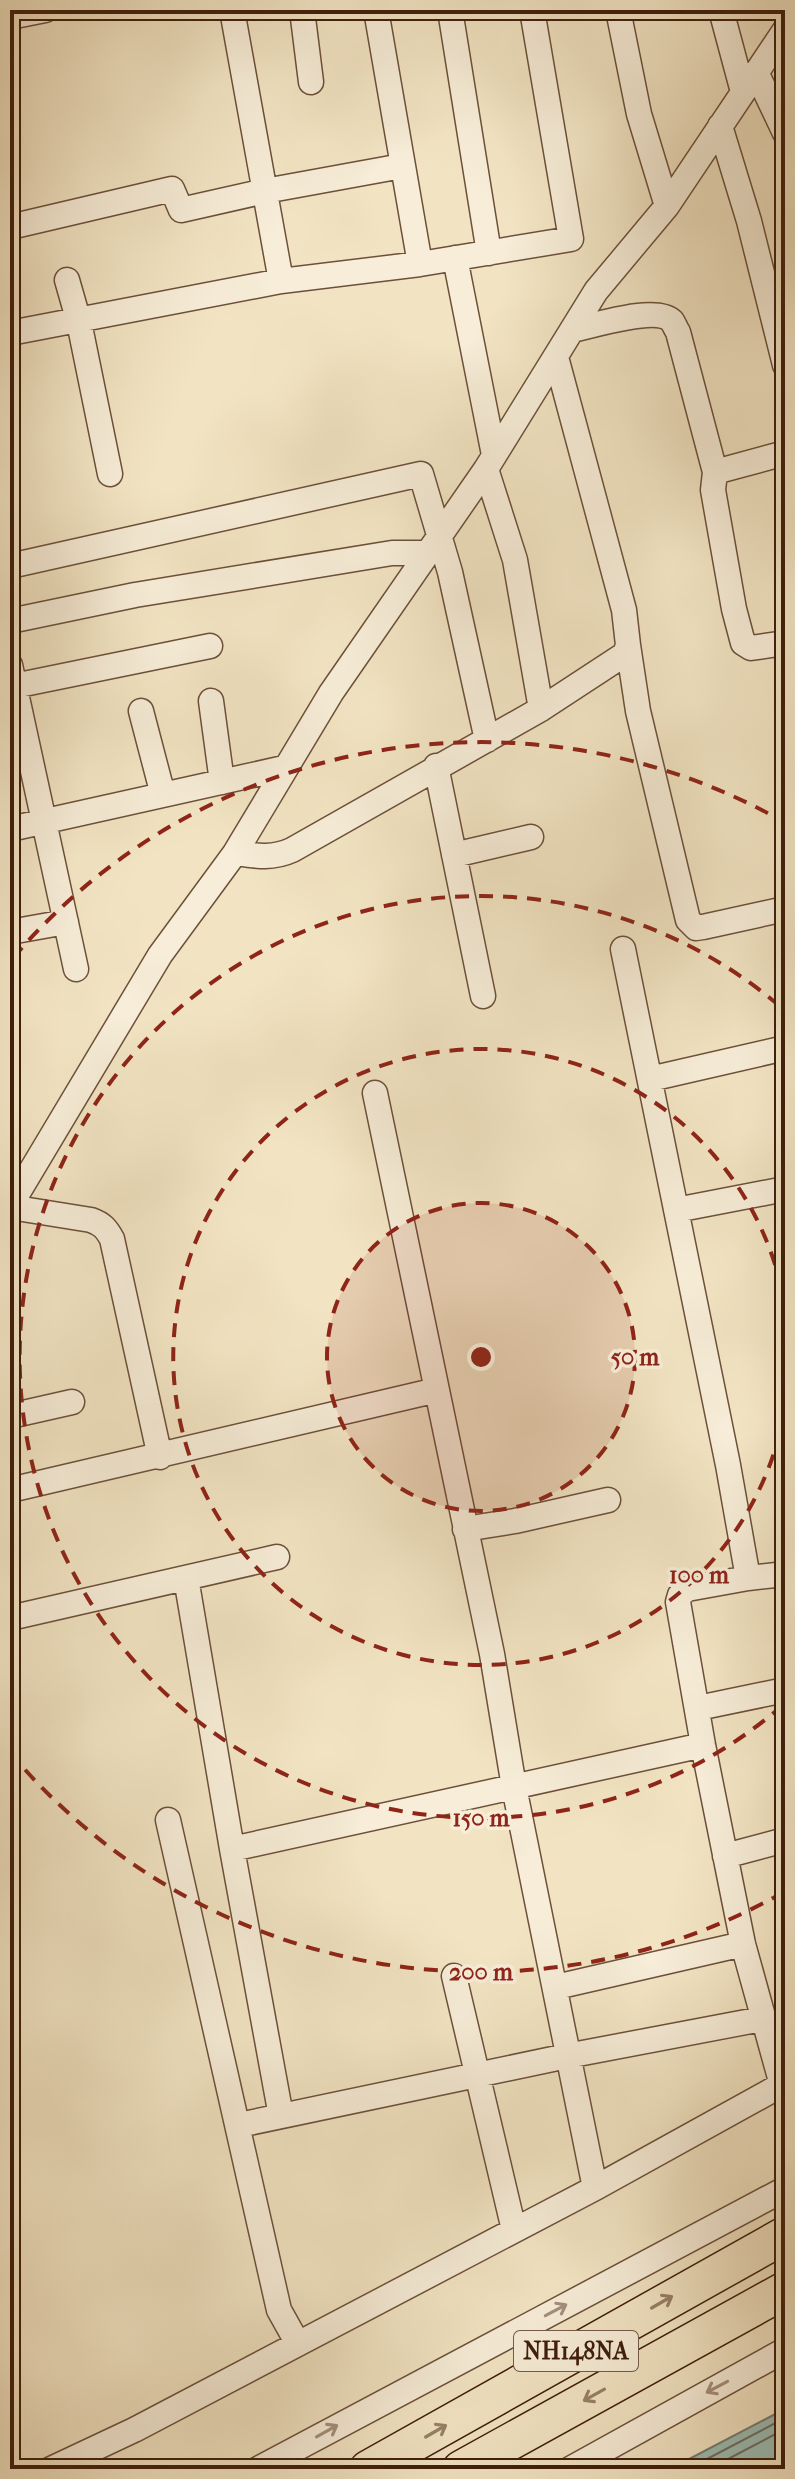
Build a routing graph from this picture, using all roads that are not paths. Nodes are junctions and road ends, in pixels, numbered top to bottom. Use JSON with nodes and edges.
{"nodes":[{"id":1,"x":45,"y":10,"type":"edge"},
{"id":2,"x":232,"y":10,"type":"edge"},
{"id":3,"x":302,"y":10,"type":"edge"},
{"id":4,"x":376,"y":10,"type":"edge"},
{"id":5,"x":450,"y":10,"type":"edge"},
{"id":6,"x":532,"y":10,"type":"edge"},
{"id":7,"x":618,"y":10,"type":"edge"},
{"id":8,"x":721,"y":10,"type":"edge"},
{"id":9,"x":10,"y":17,"type":"edge"},
{"id":10,"x":785,"y":30,"type":"edge"},
{"id":11,"x":311,"y":82,"type":"dead end"},
{"id":12,"x":750,"y":82,"type":"junction"},
{"id":13,"x":720,"y":126,"type":"junction"},
{"id":14,"x":785,"y":133,"type":"edge"},
{"id":15,"x":402,"y":166,"type":"junction"},
{"id":16,"x":265,"y":191,"type":"junction"},
{"id":17,"x":667,"y":206,"type":"junction"},
{"id":18,"x":10,"y":227,"type":"edge"},
{"id":19,"x":489,"y":253,"type":"junction"},
{"id":20,"x":455,"y":258,"type":"junction"},
{"id":21,"x":420,"y":264,"type":"junction"},
{"id":22,"x":67,"y":280,"type":"dead end"},
{"id":23,"x":281,"y":281,"type":"junction"},
{"id":24,"x":79,"y":322,"type":"junction"},
{"id":25,"x":572,"y":330,"type":"junction"},
{"id":26,"x":10,"y":333,"type":"edge"},
{"id":27,"x":556,"y":357,"type":"junction"},
{"id":28,"x":785,"y":365,"type":"edge"},
{"id":29,"x":785,"y":453,"type":"edge"},
{"id":30,"x":490,"y":462,"type":"junction"},
{"id":31,"x":715,"y":472,"type":"junction"},
{"id":32,"x":110,"y":474,"type":"dead end"},
{"id":33,"x":434,"y":545,"type":"junction"},
{"id":34,"x":10,"y":566,"type":"edge"},
{"id":35,"x":10,"y":621,"type":"edge"},
{"id":36,"x":785,"y":643,"type":"edge"},
{"id":37,"x":628,"y":645,"type":"junction"},
{"id":38,"x":210,"y":646,"type":"dead end"},
{"id":39,"x":12,"y":676,"type":"edge"},
{"id":40,"x":211,"y":701,"type":"dead end"},
{"id":41,"x":541,"y":709,"type":"junction"},
{"id":42,"x":141,"y":711,"type":"dead end"},
{"id":43,"x":487,"y":740,"type":"junction"},
{"id":44,"x":20,"y":761,"type":"edge"},
{"id":45,"x":436,"y":766,"type":"junction"},
{"id":46,"x":284,"y":768,"type":"junction"},
{"id":47,"x":222,"y":782,"type":"junction"},
{"id":48,"x":163,"y":795,"type":"junction"},
{"id":49,"x":44,"y":823,"type":"junction"},
{"id":50,"x":10,"y":829,"type":"edge"},
{"id":51,"x":531,"y":837,"type":"dead end"},
{"id":52,"x":235,"y":853,"type":"junction"},
{"id":53,"x":454,"y":855,"type":"junction"},
{"id":54,"x":785,"y":909,"type":"edge"},
{"id":55,"x":66,"y":922,"type":"junction"},
{"id":56,"x":10,"y":932,"type":"edge"},
{"id":57,"x":623,"y":949,"type":"dead end"},
{"id":58,"x":76,"y":969,"type":"dead end"},
{"id":59,"x":483,"y":996,"type":"dead end"},
{"id":60,"x":785,"y":1048,"type":"edge"},
{"id":61,"x":650,"y":1079,"type":"junction"},
{"id":62,"x":375,"y":1093,"type":"dead end"},
{"id":63,"x":785,"y":1189,"type":"edge"},
{"id":64,"x":10,"y":1207,"type":"edge"},
{"id":65,"x":676,"y":1210,"type":"junction"},
{"id":66,"x":437,"y":1390,"type":"junction"},
{"id":67,"x":72,"y":1402,"type":"dead end"},
{"id":68,"x":10,"y":1416,"type":"edge"},
{"id":69,"x":160,"y":1457,"type":"junction"},
{"id":70,"x":10,"y":1490,"type":"edge"},
{"id":71,"x":608,"y":1500,"type":"dead end"},
{"id":72,"x":465,"y":1529,"type":"junction"},
{"id":73,"x":277,"y":1557,"type":"dead end"},
{"id":74,"x":785,"y":1574,"type":"edge"},
{"id":75,"x":186,"y":1578,"type":"junction"},
{"id":76,"x":748,"y":1578,"type":"junction"},
{"id":77,"x":10,"y":1618,"type":"edge"},
{"id":78,"x":785,"y":1690,"type":"edge"},
{"id":79,"x":698,"y":1708,"type":"junction"},
{"id":80,"x":703,"y":1745,"type":"junction"},
{"id":81,"x":514,"y":1787,"type":"junction"},
{"id":82,"x":168,"y":1820,"type":"dead end"},
{"id":83,"x":785,"y":1840,"type":"edge"},
{"id":84,"x":232,"y":1849,"type":"junction"},
{"id":85,"x":725,"y":1856,"type":"junction"},
{"id":86,"x":743,"y":1944,"type":"junction"},
{"id":87,"x":454,"y":1976,"type":"dead end"},
{"id":88,"x":556,"y":1987,"type":"junction"},
{"id":89,"x":762,"y":2019,"type":"junction"},
{"id":90,"x":567,"y":2056,"type":"junction"},
{"id":91,"x":477,"y":2075,"type":"junction"},
{"id":92,"x":783,"y":2084,"type":"edge"},
{"id":93,"x":281,"y":2116,"type":"junction"},
{"id":94,"x":239,"y":2125,"type":"junction"},
{"id":95,"x":595,"y":2188,"type":"junction"},
{"id":96,"x":785,"y":2189,"type":"edge"},
{"id":97,"x":514,"y":2230,"type":"junction"},
{"id":98,"x":785,"y":2235,"type":"edge"},
{"id":99,"x":785,"y":2290,"type":"edge"},
{"id":100,"x":298,"y":2344,"type":"junction"},
{"id":101,"x":785,"y":2350,"type":"edge"},
{"id":102,"x":51,"y":2469,"type":"edge"},
{"id":103,"x":258,"y":2469,"type":"edge"},
{"id":104,"x":368,"y":2469,"type":"edge"},
{"id":105,"x":461,"y":2469,"type":"edge"},
{"id":106,"x":570,"y":2469,"type":"edge"}],
"edges":[{"from":1,"to":9,"type":"street"},
{"from":2,"to":16,"type":"street"},
{"from":3,"to":11,"type":"street"},
{"from":4,"to":15,"type":"street"},
{"from":5,"to":19,"type":"street"},
{"from":6,"to":19,"type":"street"},
{"from":7,"to":17,"type":"street"},
{"from":8,"to":12,"type":"street"},
{"from":10,"to":12,"type":"street"},
{"from":12,"to":13,"type":"street"},
{"from":12,"to":14,"type":"street"},
{"from":13,"to":17,"type":"street"},
{"from":13,"to":28,"type":"street"},
{"from":15,"to":16,"type":"street"},
{"from":15,"to":21,"type":"street"},
{"from":16,"to":18,"type":"street"},
{"from":16,"to":23,"type":"street"},
{"from":17,"to":25,"type":"street"},
{"from":19,"to":20,"type":"street"},
{"from":20,"to":21,"type":"street"},
{"from":20,"to":30,"type":"street"},
{"from":21,"to":23,"type":"street"},
{"from":22,"to":24,"type":"street"},
{"from":23,"to":24,"type":"street"},
{"from":24,"to":26,"type":"street"},
{"from":24,"to":32,"type":"street"},
{"from":25,"to":27,"type":"street"},
{"from":25,"to":31,"type":"street"},
{"from":27,"to":30,"type":"street"},
{"from":27,"to":37,"type":"street"},
{"from":29,"to":31,"type":"street"},
{"from":30,"to":33,"type":"street"},
{"from":30,"to":41,"type":"street"},
{"from":31,"to":36,"type":"street"},
{"from":33,"to":34,"type":"street"},
{"from":33,"to":35,"type":"street"},
{"from":33,"to":43,"type":"street"},
{"from":33,"to":46,"type":"street"},
{"from":37,"to":41,"type":"street"},
{"from":37,"to":54,"type":"street"},
{"from":38,"to":39,"type":"street"},
{"from":39,"to":44,"type":"street"},
{"from":40,"to":47,"type":"street"},
{"from":41,"to":43,"type":"street"},
{"from":42,"to":48,"type":"street"},
{"from":43,"to":45,"type":"street"},
{"from":44,"to":49,"type":"street"},
{"from":45,"to":52,"type":"street"},
{"from":45,"to":53,"type":"street"},
{"from":46,"to":47,"type":"street"},
{"from":46,"to":52,"type":"street"},
{"from":47,"to":48,"type":"street"},
{"from":48,"to":49,"type":"street"},
{"from":49,"to":50,"type":"street"},
{"from":49,"to":55,"type":"street"},
{"from":51,"to":53,"type":"street"},
{"from":52,"to":64,"type":"street"},
{"from":53,"to":59,"type":"street"},
{"from":55,"to":56,"type":"street"},
{"from":55,"to":58,"type":"street"},
{"from":57,"to":61,"type":"street"},
{"from":60,"to":61,"type":"street"},
{"from":61,"to":65,"type":"street"},
{"from":62,"to":66,"type":"street"},
{"from":63,"to":65,"type":"street"},
{"from":64,"to":69,"type":"street"},
{"from":65,"to":76,"type":"street"},
{"from":66,"to":69,"type":"street"},
{"from":66,"to":72,"type":"street"},
{"from":67,"to":68,"type":"street"},
{"from":69,"to":70,"type":"street"},
{"from":71,"to":72,"type":"street"},
{"from":72,"to":81,"type":"street"},
{"from":73,"to":75,"type":"street"},
{"from":74,"to":76,"type":"street"},
{"from":75,"to":77,"type":"street"},
{"from":75,"to":84,"type":"street"},
{"from":76,"to":79,"type":"street"},
{"from":78,"to":79,"type":"street"},
{"from":79,"to":80,"type":"street"},
{"from":80,"to":81,"type":"street"},
{"from":80,"to":85,"type":"street"},
{"from":81,"to":84,"type":"street"},
{"from":81,"to":88,"type":"street"},
{"from":82,"to":94,"type":"street"},
{"from":83,"to":85,"type":"street"},
{"from":84,"to":93,"type":"street"},
{"from":85,"to":86,"type":"street"},
{"from":86,"to":88,"type":"street"},
{"from":86,"to":89,"type":"street"},
{"from":87,"to":91,"type":"street"},
{"from":88,"to":90,"type":"street"},
{"from":89,"to":90,"type":"street"},
{"from":89,"to":92,"type":"street"},
{"from":90,"to":91,"type":"street"},
{"from":90,"to":95,"type":"street"},
{"from":91,"to":93,"type":"street"},
{"from":91,"to":97,"type":"street"},
{"from":92,"to":95,"type":"street"},
{"from":93,"to":94,"type":"street"},
{"from":94,"to":100,"type":"street"},
{"from":95,"to":97,"type":"street"},
{"from":103,"to":96,"type":"street","one_way":true},
{"from":97,"to":100,"type":"street"},
{"from":104,"to":98,"type":"highway","number":"NH148NA","one_way":true},
{"from":99,"to":105,"type":"highway","number":"NH148NA","one_way":true},
{"from":100,"to":102,"type":"street"},
{"from":101,"to":106,"type":"street","one_way":true}]}
